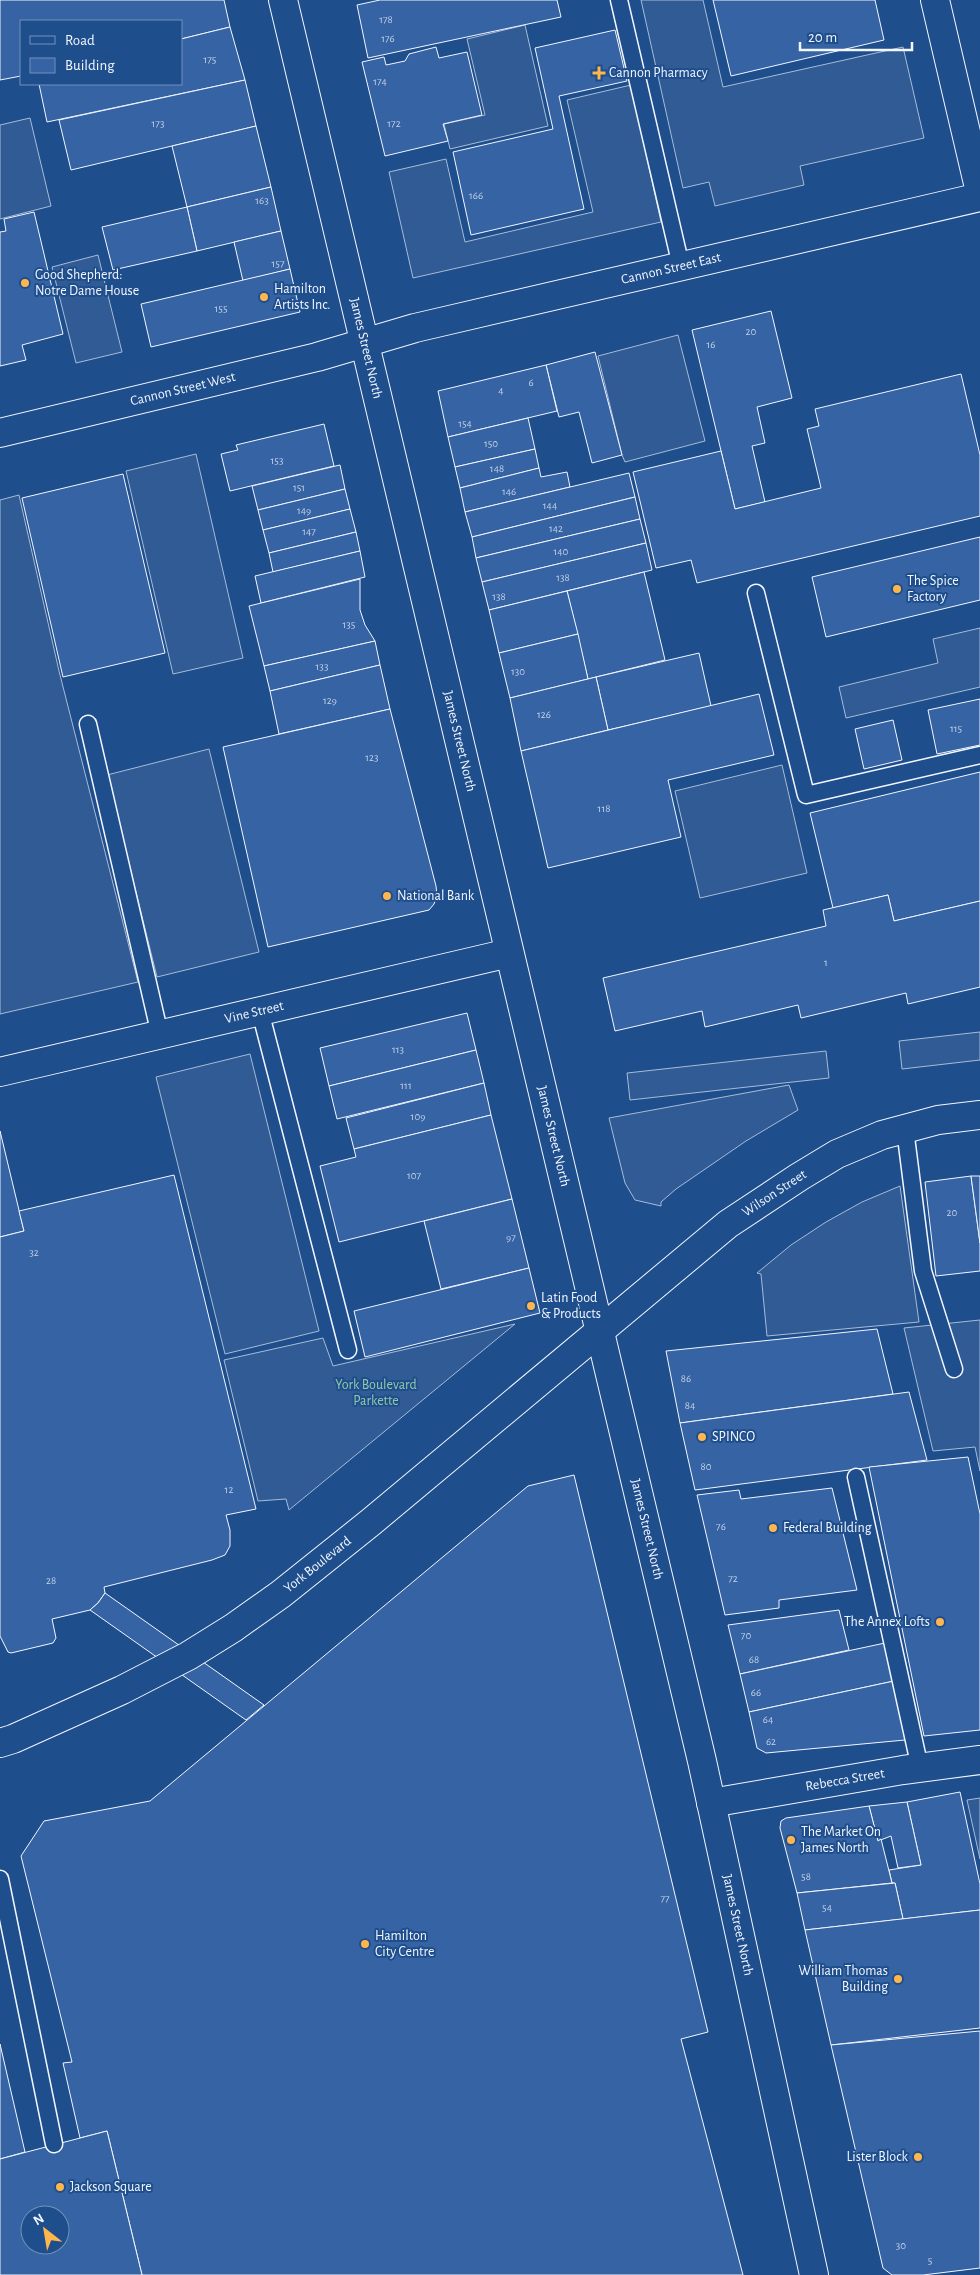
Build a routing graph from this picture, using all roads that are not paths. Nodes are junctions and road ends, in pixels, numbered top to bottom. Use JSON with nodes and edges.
{"nodes":[{"id":1,"x":283,"y":0,"type":"edge"},
{"id":2,"x":619,"y":0,"type":"edge"},
{"id":3,"x":935,"y":0,"type":"edge"},
{"id":4,"x":980,"y":192,"type":"edge"},
{"id":5,"x":980,"y":197,"type":"edge"},
{"id":6,"x":681,"y":266,"type":"junction"},
{"id":7,"x":364,"y":343,"type":"junction"},
{"id":8,"x":0,"y":433,"type":"edge"},
{"id":9,"x":756,"y":593,"type":"dead end"},
{"id":10,"x":88,"y":724,"type":"dead end"},
{"id":11,"x":980,"y":755,"type":"edge"},
{"id":12,"x":510,"y":953,"type":"junction"},
{"id":13,"x":260,"y":1011,"type":"junction"},
{"id":14,"x":160,"y":1035,"type":"junction"},
{"id":15,"x":0,"y":1072,"type":"edge"},
{"id":16,"x":980,"y":1115,"type":"edge"},
{"id":17,"x":905,"y":1129,"type":"junction"},
{"id":18,"x":599,"y":1332,"type":"junction"},
{"id":19,"x":348,"y":1350,"type":"dead end"},
{"id":20,"x":954,"y":1369,"type":"dead end"},
{"id":21,"x":856,"y":1477,"type":"dead end"},
{"id":22,"x":0,"y":1743,"type":"edge"},
{"id":23,"x":980,"y":1760,"type":"edge"},
{"id":24,"x":920,"y":1768,"type":"junction"},
{"id":25,"x":711,"y":1803,"type":"junction"},
{"id":26,"x":0,"y":1879,"type":"edge"},
{"id":27,"x":54,"y":2144,"type":"dead end"},
{"id":28,"x":814,"y":2275,"type":"edge"}],
"edges":[{"from":1,"to":7,"type":"main road","name":"James Street North"},
{"from":2,"to":6,"type":"lane"},
{"from":3,"to":4,"type":"main road"},
{"from":5,"to":6,"type":"main road","name":"Cannon Street East"},
{"from":6,"to":7,"type":"main road","name":"Cannon Street East"},
{"from":7,"to":8,"type":"main road","name":"Cannon Street West"},
{"from":7,"to":12,"type":"main road","name":"James Street North"},
{"from":9,"to":11,"type":"lane"},
{"from":10,"to":14,"type":"lane"},
{"from":12,"to":13,"type":"main road","name":"Vine Street"},
{"from":12,"to":18,"type":"main road","name":"James Street North"},
{"from":13,"to":14,"type":"main road","name":"Vine Street"},
{"from":13,"to":19,"type":"lane"},
{"from":14,"to":15,"type":"main road","name":"Vine Street"},
{"from":16,"to":17,"type":"main road","name":"Wilson Street"},
{"from":17,"to":18,"type":"main road","name":"Wilson Street"},
{"from":17,"to":20,"type":"lane"},
{"from":18,"to":22,"type":"main road","name":"York Boulevard"},
{"from":18,"to":25,"type":"main road","name":"James Street North"},
{"from":21,"to":24,"type":"lane"},
{"from":23,"to":24,"type":"main road","name":"Rebecca Street"},
{"from":24,"to":25,"type":"main road","name":"Rebecca Street"},
{"from":25,"to":28,"type":"main road","name":"James Street North"},
{"from":26,"to":27,"type":"lane"}]}
